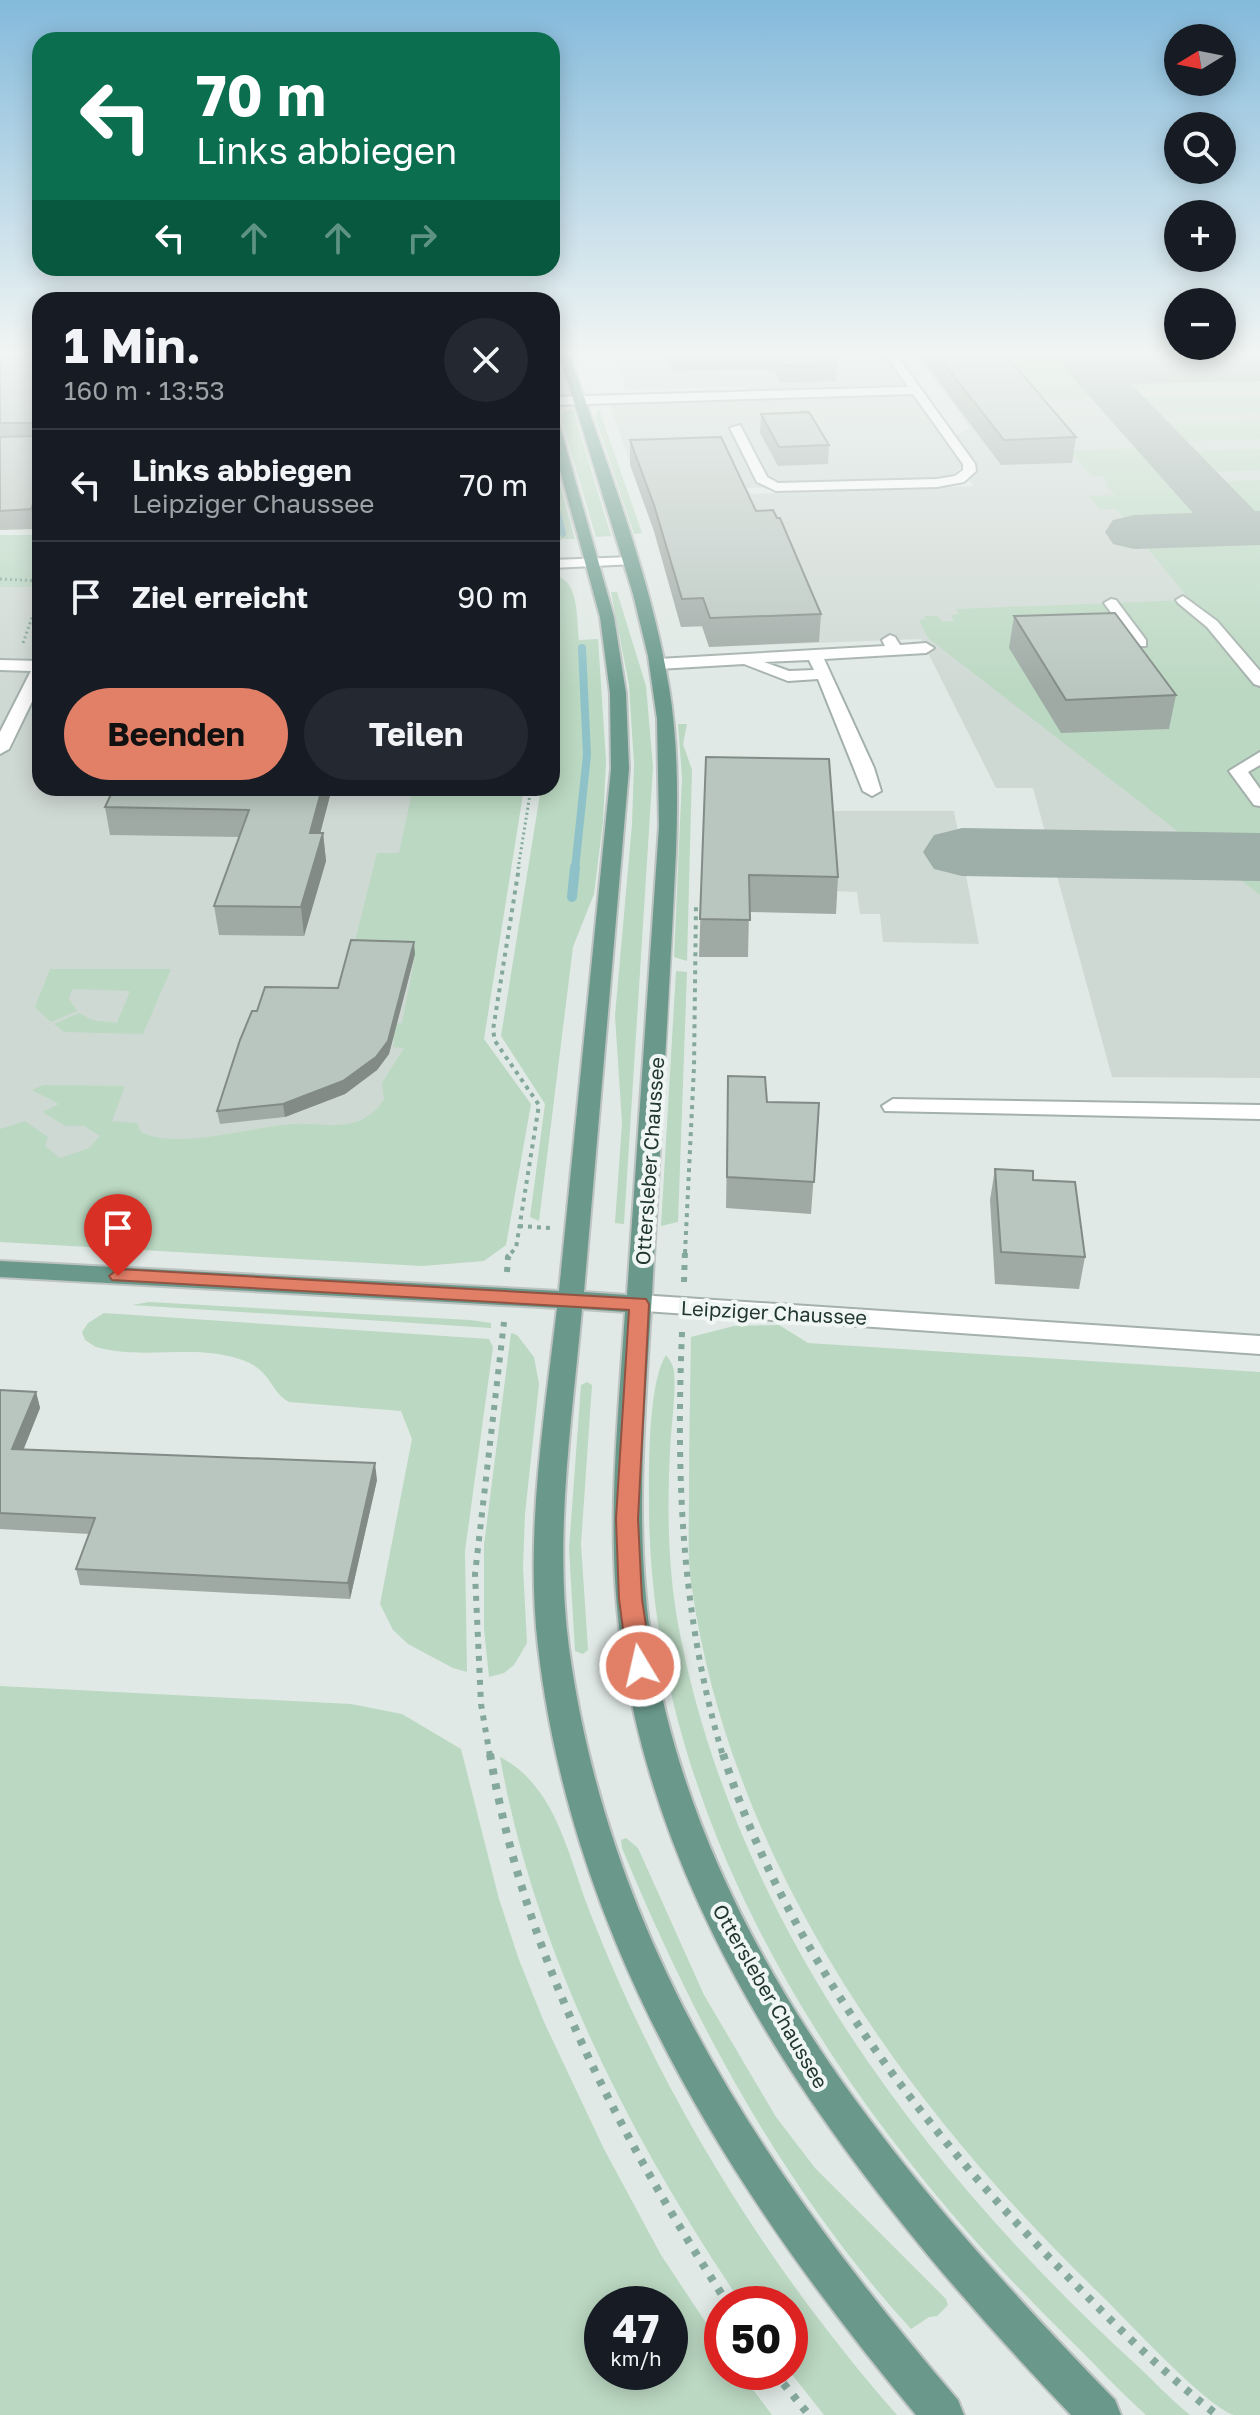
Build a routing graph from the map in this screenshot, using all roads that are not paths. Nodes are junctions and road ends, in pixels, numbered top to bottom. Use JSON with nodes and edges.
{"nodes":[{"id":1,"x":565,"y":466,"type":"edge"},
{"id":2,"x":601,"y":466,"type":"edge"},
{"id":3,"x":756,"y":466,"type":"edge"},
{"id":4,"x":969,"y":466,"type":"edge"},
{"id":5,"x":631,"y":561,"type":"junction"},
{"id":6,"x":592,"y":562,"type":"junction"},
{"id":7,"x":560,"y":564,"type":"edge"},
{"id":8,"x":1183,"y":600,"type":"dead end"},
{"id":9,"x":1111,"y":603,"type":"dead end"},
{"id":10,"x":1141,"y":643,"type":"edge"},
{"id":11,"x":926,"y":648,"type":"dead end"},
{"id":12,"x":814,"y":653,"type":"junction"},
{"id":13,"x":741,"y":660,"type":"junction"},
{"id":14,"x":658,"y":664,"type":"junction"},
{"id":15,"x":0,"y":665,"type":"edge"},
{"id":16,"x":32,"y":667,"type":"edge"},
{"id":17,"x":823,"y":674,"type":"junction"},
{"id":18,"x":1260,"y":681,"type":"edge"},
{"id":19,"x":32,"y":683,"type":"edge"},
{"id":20,"x":0,"y":749,"type":"edge"},
{"id":21,"x":1260,"y":757,"type":"edge"},
{"id":22,"x":872,"y":791,"type":"dead end"},
{"id":23,"x":1260,"y":801,"type":"edge"},
{"id":24,"x":893,"y":1106,"type":"dead end"},
{"id":25,"x":1260,"y":1112,"type":"edge"},
{"id":26,"x":0,"y":1269,"type":"edge"},
{"id":27,"x":570,"y":1301,"type":"junction"},
{"id":28,"x":639,"y":1304,"type":"junction"},
{"id":29,"x":1260,"y":1345,"type":"edge"},
{"id":30,"x":943,"y":2415,"type":"edge"},
{"id":31,"x":1100,"y":2415,"type":"edge"}],
"edges":[{"from":1,"to":6,"type":"main road"},
{"from":2,"to":5,"type":"main road","name":"Ottersleber Chaussee"},
{"from":3,"to":4,"type":"street"},
{"from":5,"to":6,"type":"street"},
{"from":5,"to":14,"type":"main road","name":"Ottersleber Chaussee"},
{"from":6,"to":7,"type":"street"},
{"from":6,"to":27,"type":"main road"},
{"from":8,"to":18,"type":"street"},
{"from":9,"to":10,"type":"street"},
{"from":11,"to":12,"type":"street"},
{"from":12,"to":13,"type":"street"},
{"from":12,"to":17,"type":"street"},
{"from":13,"to":14,"type":"street"},
{"from":13,"to":17,"type":"street"},
{"from":14,"to":28,"type":"main road","name":"Ottersleber Chaussee"},
{"from":15,"to":16,"type":"street"},
{"from":17,"to":22,"type":"street"},
{"from":19,"to":20,"type":"street"},
{"from":21,"to":23,"type":"street"},
{"from":24,"to":25,"type":"street"},
{"from":26,"to":27,"type":"main road","name":"Leipziger Chaussee"},
{"from":27,"to":28,"type":"main road","name":"Leipziger Chaussee"},
{"from":27,"to":30,"type":"main road"},
{"from":28,"to":29,"type":"street","name":"Leipziger Chaussee"},
{"from":28,"to":31,"type":"main road","name":"Ottersleber Chaussee"}]}
